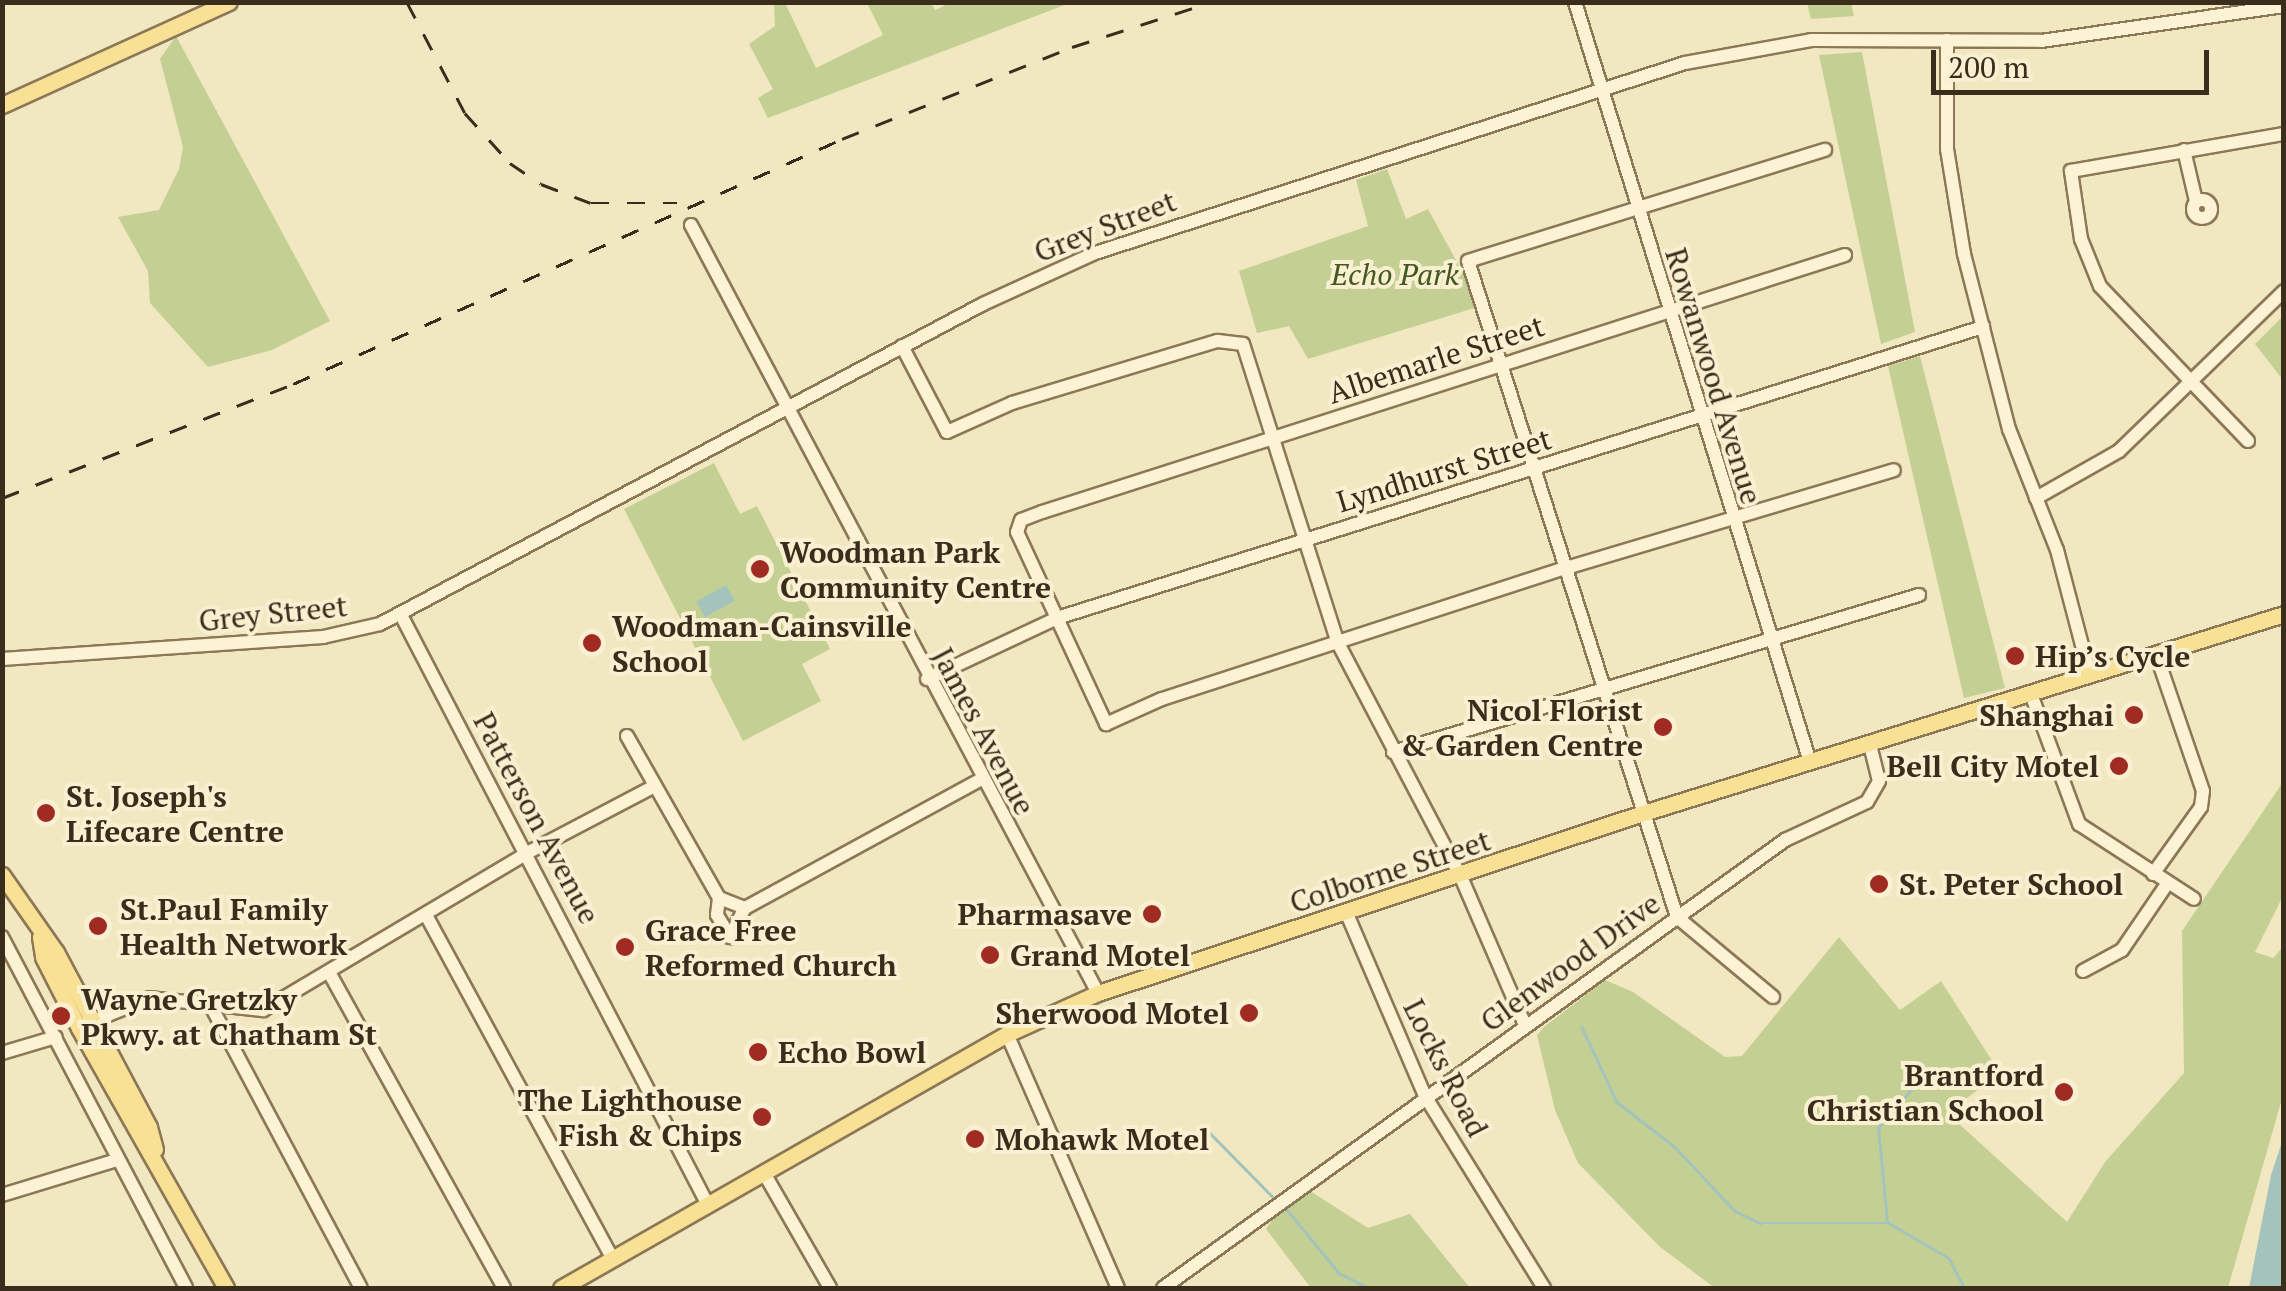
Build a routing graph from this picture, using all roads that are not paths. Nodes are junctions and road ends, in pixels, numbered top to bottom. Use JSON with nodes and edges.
{"nodes":[{"id":1,"x":229,"y":2,"type":"edge"},
{"id":2,"x":1574,"y":2,"type":"edge"},
{"id":3,"x":2284,"y":6,"type":"edge"},
{"id":4,"x":1947,"y":40,"type":"junction"},
{"id":5,"x":1604,"y":88,"type":"junction"},
{"id":6,"x":2,"y":105,"type":"edge"},
{"id":7,"x":2284,"y":134,"type":"edge"},
{"id":8,"x":1825,"y":150,"type":"dead end"},
{"id":9,"x":2184,"y":150,"type":"junction"},
{"id":10,"x":2196,"y":201,"type":"dead end"},
{"id":11,"x":1635,"y":208,"type":"junction"},
{"id":12,"x":691,"y":224,"type":"dead end"},
{"id":13,"x":1845,"y":255,"type":"dead end"},
{"id":14,"x":2284,"y":292,"type":"edge"},
{"id":15,"x":1669,"y":313,"type":"junction"},
{"id":16,"x":1983,"y":327,"type":"junction"},
{"id":17,"x":902,"y":346,"type":"junction"},
{"id":18,"x":1502,"y":364,"type":"junction"},
{"id":19,"x":2189,"y":386,"type":"junction"},
{"id":20,"x":786,"y":407,"type":"junction"},
{"id":21,"x":1701,"y":416,"type":"junction"},
{"id":22,"x":1272,"y":437,"type":"junction"},
{"id":23,"x":2248,"y":442,"type":"dead end"},
{"id":24,"x":1535,"y":468,"type":"junction"},
{"id":25,"x":1894,"y":470,"type":"dead end"},
{"id":26,"x":2036,"y":498,"type":"junction"},
{"id":27,"x":1732,"y":516,"type":"junction"},
{"id":28,"x":1306,"y":540,"type":"junction"},
{"id":29,"x":1566,"y":568,"type":"junction"},
{"id":30,"x":1919,"y":595,"type":"dead end"},
{"id":31,"x":2284,"y":614,"type":"edge"},
{"id":32,"x":401,"y":616,"type":"junction"},
{"id":33,"x":1056,"y":618,"type":"junction"},
{"id":34,"x":1772,"y":641,"type":"junction"},
{"id":35,"x":1338,"y":642,"type":"junction"},
{"id":36,"x":2156,"y":654,"type":"junction"},
{"id":37,"x":2,"y":658,"type":"edge"},
{"id":38,"x":2090,"y":676,"type":"junction"},
{"id":39,"x":928,"y":679,"type":"junction"},
{"id":40,"x":1599,"y":688,"type":"junction"},
{"id":41,"x":2031,"y":694,"type":"junction"},
{"id":42,"x":627,"y":736,"type":"dead end"},
{"id":43,"x":1870,"y":745,"type":"junction"},
{"id":44,"x":1393,"y":752,"type":"junction"},
{"id":45,"x":1810,"y":762,"type":"junction"},
{"id":46,"x":982,"y":780,"type":"junction"},
{"id":47,"x":653,"y":787,"type":"junction"},
{"id":48,"x":1640,"y":814,"type":"junction"},
{"id":49,"x":529,"y":852,"type":"junction"},
{"id":50,"x":2154,"y":874,"type":"junction"},
{"id":51,"x":2,"y":875,"type":"edge"},
{"id":52,"x":1462,"y":878,"type":"junction"},
{"id":53,"x":2166,"y":884,"type":"junction"},
{"id":54,"x":719,"y":898,"type":"junction"},
{"id":55,"x":2194,"y":899,"type":"dead end"},
{"id":56,"x":745,"y":908,"type":"junction"},
{"id":57,"x":1347,"y":914,"type":"junction"},
{"id":58,"x":426,"y":915,"type":"junction"},
{"id":59,"x":1676,"y":917,"type":"junction"},
{"id":60,"x":2,"y":937,"type":"edge"},
{"id":61,"x":2083,"y":971,"type":"dead end"},
{"id":62,"x":330,"y":974,"type":"junction"},
{"id":63,"x":1098,"y":993,"type":"junction"},
{"id":64,"x":1774,"y":998,"type":"dead end"},
{"id":65,"x":211,"y":1006,"type":"junction"},
{"id":66,"x":86,"y":1024,"type":"junction"},
{"id":67,"x":1525,"y":1025,"type":"junction"},
{"id":68,"x":1007,"y":1034,"type":"junction"},
{"id":69,"x":56,"y":1037,"type":"junction"},
{"id":70,"x":2,"y":1053,"type":"edge"},
{"id":71,"x":1425,"y":1096,"type":"junction"},
{"id":72,"x":117,"y":1160,"type":"junction"},
{"id":73,"x":764,"y":1173,"type":"junction"},
{"id":74,"x":2,"y":1196,"type":"edge"},
{"id":75,"x":708,"y":1205,"type":"junction"},
{"id":76,"x":612,"y":1258,"type":"junction"},
{"id":77,"x":183,"y":1288,"type":"edge"},
{"id":78,"x":226,"y":1288,"type":"edge"},
{"id":79,"x":361,"y":1288,"type":"edge"},
{"id":80,"x":504,"y":1288,"type":"edge"},
{"id":81,"x":560,"y":1288,"type":"edge"},
{"id":82,"x":830,"y":1288,"type":"edge"},
{"id":83,"x":1118,"y":1288,"type":"edge"},
{"id":84,"x":1163,"y":1288,"type":"edge"},
{"id":85,"x":1544,"y":1288,"type":"edge"}],
"edges":[{"from":1,"to":6,"type":"main road"},
{"from":2,"to":5,"type":"street","name":"Rowanwood Avenue"},
{"from":3,"to":4,"type":"street","name":"Grey Street"},
{"from":4,"to":5,"type":"street","name":"Grey Street"},
{"from":4,"to":16,"type":"street"},
{"from":5,"to":11,"type":"street","name":"Rowanwood Avenue"},
{"from":5,"to":17,"type":"street","name":"Grey Street"},
{"from":7,"to":9,"type":"street"},
{"from":8,"to":11,"type":"street"},
{"from":9,"to":10,"type":"street"},
{"from":9,"to":19,"type":"street"},
{"from":11,"to":15,"type":"street","name":"Rowanwood Avenue"},
{"from":11,"to":18,"type":"street"},
{"from":12,"to":20,"type":"street","name":"James Avenue"},
{"from":13,"to":15,"type":"street","name":"Albemarle Street"},
{"from":14,"to":19,"type":"street"},
{"from":15,"to":18,"type":"street","name":"Albemarle Street"},
{"from":15,"to":21,"type":"street","name":"Rowanwood Avenue"},
{"from":16,"to":21,"type":"street","name":"Lyndhurst Street"},
{"from":16,"to":26,"type":"street"},
{"from":17,"to":20,"type":"street","name":"Grey Street"},
{"from":17,"to":22,"type":"street"},
{"from":18,"to":22,"type":"street","name":"Albemarle Street"},
{"from":18,"to":24,"type":"street"},
{"from":19,"to":23,"type":"street"},
{"from":19,"to":26,"type":"street"},
{"from":20,"to":32,"type":"street","name":"Grey Street"},
{"from":20,"to":39,"type":"street","name":"James Avenue"},
{"from":21,"to":24,"type":"street","name":"Lyndhurst Street"},
{"from":21,"to":27,"type":"street","name":"Rowanwood Avenue"},
{"from":22,"to":28,"type":"street"},
{"from":22,"to":33,"type":"street","name":"Albemarle Street"},
{"from":24,"to":28,"type":"street","name":"Lyndhurst Street"},
{"from":24,"to":29,"type":"street"},
{"from":25,"to":27,"type":"street"},
{"from":26,"to":38,"type":"street"},
{"from":27,"to":29,"type":"street"},
{"from":27,"to":34,"type":"street","name":"Rowanwood Avenue"},
{"from":28,"to":33,"type":"street","name":"Lyndhurst Street"},
{"from":28,"to":35,"type":"street"},
{"from":29,"to":35,"type":"street"},
{"from":29,"to":40,"type":"street"},
{"from":30,"to":34,"type":"street"},
{"from":31,"to":36,"type":"main road","name":"Colborne Street"},
{"from":32,"to":37,"type":"street","name":"Grey Street"},
{"from":32,"to":49,"type":"street","name":"Patterson Avenue"},
{"from":33,"to":35,"type":"street"},
{"from":33,"to":39,"type":"street","name":"Lyndhurst Street"},
{"from":34,"to":40,"type":"street"},
{"from":34,"to":45,"type":"street","name":"Rowanwood Avenue"},
{"from":35,"to":44,"type":"street"},
{"from":36,"to":38,"type":"main road","name":"Colborne Street"},
{"from":36,"to":50,"type":"street"},
{"from":38,"to":41,"type":"main road","name":"Colborne Street"},
{"from":39,"to":46,"type":"street","name":"James Avenue"},
{"from":40,"to":44,"type":"street"},
{"from":40,"to":48,"type":"street"},
{"from":41,"to":43,"type":"main road","name":"Colborne Street"},
{"from":41,"to":50,"type":"street"},
{"from":42,"to":47,"type":"street"},
{"from":43,"to":45,"type":"main road","name":"Colborne Street"},
{"from":43,"to":59,"type":"street","name":"Glenwood Drive"},
{"from":44,"to":52,"type":"street"},
{"from":45,"to":48,"type":"main road","name":"Colborne Street"},
{"from":46,"to":56,"type":"street"},
{"from":46,"to":63,"type":"street","name":"James Avenue"},
{"from":47,"to":49,"type":"street"},
{"from":47,"to":54,"type":"street"},
{"from":48,"to":52,"type":"main road","name":"Colborne Street"},
{"from":48,"to":59,"type":"street"},
{"from":49,"to":58,"type":"street"},
{"from":49,"to":75,"type":"street","name":"Patterson Avenue"},
{"from":50,"to":53,"type":"street"},
{"from":51,"to":66,"type":"main road"},
{"from":52,"to":57,"type":"main road","name":"Colborne Street"},
{"from":52,"to":67,"type":"street"},
{"from":53,"to":55,"type":"street"},
{"from":53,"to":61,"type":"street"},
{"from":54,"to":56,"type":"street"},
{"from":54,"to":56,"type":"street"},
{"from":57,"to":63,"type":"main road","name":"Colborne Street"},
{"from":57,"to":71,"type":"street","name":"Locks Road"},
{"from":58,"to":62,"type":"street"},
{"from":58,"to":76,"type":"street"},
{"from":59,"to":64,"type":"street"},
{"from":59,"to":67,"type":"street","name":"Glenwood Drive"},
{"from":60,"to":69,"type":"street"},
{"from":62,"to":65,"type":"street"},
{"from":62,"to":80,"type":"street"},
{"from":63,"to":68,"type":"main road","name":"Colborne Street"},
{"from":65,"to":66,"type":"street"},
{"from":65,"to":79,"type":"street"},
{"from":66,"to":78,"type":"main road"},
{"from":67,"to":71,"type":"street","name":"Glenwood Drive"},
{"from":68,"to":73,"type":"main road","name":"Colborne Street"},
{"from":68,"to":83,"type":"street"},
{"from":69,"to":70,"type":"street"},
{"from":69,"to":72,"type":"street"},
{"from":71,"to":84,"type":"street","name":"Glenwood Drive"},
{"from":71,"to":85,"type":"street","name":"Locks Road"},
{"from":72,"to":74,"type":"street"},
{"from":72,"to":77,"type":"street"},
{"from":73,"to":75,"type":"main road","name":"Colborne Street"},
{"from":73,"to":82,"type":"street"},
{"from":75,"to":76,"type":"main road","name":"Colborne Street"},
{"from":76,"to":81,"type":"main road","name":"Colborne Street"}]}
